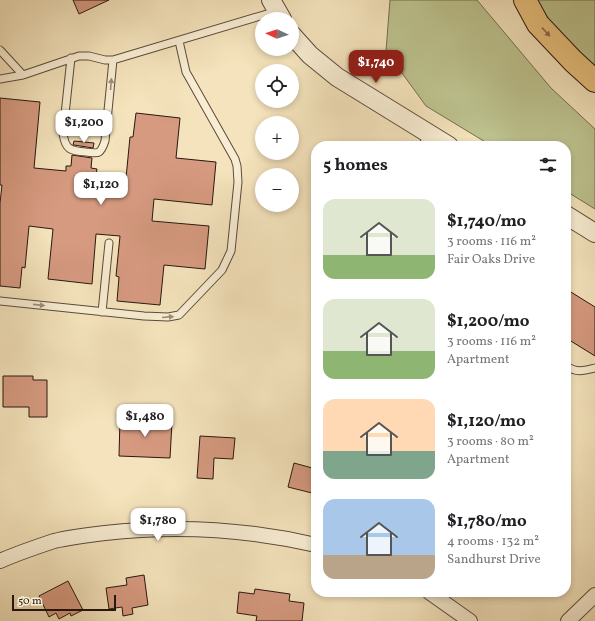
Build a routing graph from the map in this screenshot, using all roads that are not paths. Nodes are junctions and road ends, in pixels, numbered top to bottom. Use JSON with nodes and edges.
{"nodes":[{"id":1,"x":525,"y":0,"type":"edge"},
{"id":2,"x":277,"y":10,"type":"edge"},
{"id":3,"x":179,"y":41,"type":"junction"},
{"id":4,"x":299,"y":42,"type":"edge"},
{"id":5,"x":0,"y":50,"type":"edge"},
{"id":6,"x":71,"y":58,"type":"junction"},
{"id":7,"x":113,"y":60,"type":"junction"},
{"id":8,"x":23,"y":75,"type":"junction"},
{"id":9,"x":0,"y":79,"type":"edge"},
{"id":10,"x":595,"y":81,"type":"edge"},
{"id":11,"x":425,"y":140,"type":"edge"},
{"id":12,"x":571,"y":218,"type":"edge"},
{"id":13,"x":595,"y":233,"type":"edge"},
{"id":14,"x":109,"y":243,"type":"dead end"},
{"id":15,"x":0,"y":301,"type":"edge"},
{"id":16,"x":102,"y":312,"type":"junction"},
{"id":17,"x":571,"y":368,"type":"edge"},
{"id":18,"x":595,"y":368,"type":"edge"},
{"id":19,"x":311,"y":544,"type":"edge"},
{"id":20,"x":0,"y":561,"type":"edge"},
{"id":21,"x":595,"y":595,"type":"edge"},
{"id":22,"x":436,"y":597,"type":"edge"},
{"id":23,"x":470,"y":621,"type":"edge"},
{"id":24,"x":568,"y":621,"type":"edge"}],
"edges":[{"from":1,"to":10,"type":"highway","one_way":true},
{"from":2,"to":3,"type":"lane"},
{"from":3,"to":7,"type":"lane"},
{"from":16,"to":3,"type":"lane","one_way":true},
{"from":4,"to":11,"type":"street"},
{"from":5,"to":8,"type":"lane"},
{"from":6,"to":7,"type":"lane"},
{"from":6,"to":7,"type":"lane","one_way":true},
{"from":6,"to":8,"type":"lane"},
{"from":8,"to":9,"type":"lane"},
{"from":12,"to":13,"type":"street"},
{"from":14,"to":16,"type":"lane"},
{"from":15,"to":16,"type":"lane","one_way":true},
{"from":17,"to":18,"type":"lane"},
{"from":19,"to":20,"type":"street"},
{"from":21,"to":24,"type":"street"},
{"from":22,"to":23,"type":"street"}]}
